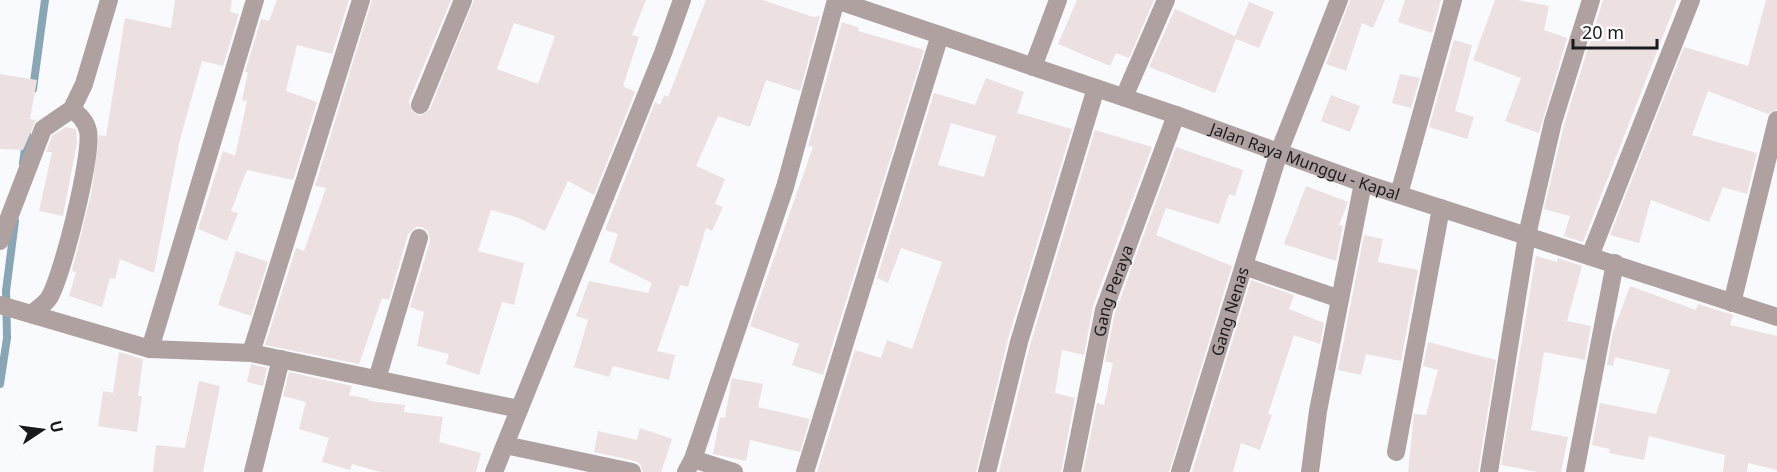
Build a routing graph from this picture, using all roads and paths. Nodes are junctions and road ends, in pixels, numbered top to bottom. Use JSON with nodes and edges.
{"nodes":[{"id":1,"x":109,"y":0,"type":"edge"},
{"id":2,"x":255,"y":0,"type":"edge"},
{"id":3,"x":361,"y":0,"type":"edge"},
{"id":4,"x":463,"y":0,"type":"edge"},
{"id":5,"x":682,"y":0,"type":"edge"},
{"id":6,"x":836,"y":0,"type":"edge"},
{"id":7,"x":1058,"y":0,"type":"edge"},
{"id":8,"x":1166,"y":0,"type":"edge"},
{"id":9,"x":1339,"y":0,"type":"edge"},
{"id":10,"x":1453,"y":0,"type":"edge"},
{"id":11,"x":1591,"y":0,"type":"edge"},
{"id":12,"x":1691,"y":0,"type":"edge"},
{"id":13,"x":940,"y":35,"type":"junction"},
{"id":14,"x":1033,"y":67,"type":"junction"},
{"id":15,"x":1096,"y":88,"type":"junction"},
{"id":16,"x":1124,"y":97,"type":"junction"},
{"id":17,"x":420,"y":105,"type":"dead end"},
{"id":18,"x":72,"y":109,"type":"junction"},
{"id":19,"x":1176,"y":115,"type":"junction"},
{"id":20,"x":1777,"y":120,"type":"edge"},
{"id":21,"x":1279,"y":152,"type":"junction"},
{"id":22,"x":1363,"y":183,"type":"junction"},
{"id":23,"x":1399,"y":194,"type":"junction"},
{"id":24,"x":1441,"y":208,"type":"junction"},
{"id":25,"x":1527,"y":235,"type":"junction"},
{"id":26,"x":419,"y":237,"type":"dead end"},
{"id":27,"x":0,"y":241,"type":"edge"},
{"id":28,"x":1590,"y":256,"type":"junction"},
{"id":29,"x":1615,"y":263,"type":"junction"},
{"id":30,"x":1244,"y":266,"type":"junction"},
{"id":31,"x":1340,"y":299,"type":"junction"},
{"id":32,"x":1732,"y":303,"type":"junction"},
{"id":33,"x":0,"y":305,"type":"edge"},
{"id":34,"x":32,"y":314,"type":"junction"},
{"id":35,"x":1777,"y":317,"type":"edge"},
{"id":36,"x":150,"y":349,"type":"junction"},
{"id":37,"x":251,"y":352,"type":"junction"},
{"id":38,"x":281,"y":359,"type":"junction"},
{"id":39,"x":377,"y":379,"type":"junction"},
{"id":40,"x":519,"y":409,"type":"junction"},
{"id":41,"x":505,"y":445,"type":"junction"},
{"id":42,"x":1395,"y":452,"type":"dead end"},
{"id":43,"x":690,"y":465,"type":"edge"},
{"id":44,"x":253,"y":472,"type":"edge"},
{"id":45,"x":494,"y":472,"type":"edge"},
{"id":46,"x":632,"y":472,"type":"edge"},
{"id":47,"x":734,"y":472,"type":"edge"},
{"id":48,"x":805,"y":472,"type":"edge"},
{"id":49,"x":987,"y":472,"type":"edge"},
{"id":50,"x":1072,"y":472,"type":"edge"},
{"id":51,"x":1180,"y":472,"type":"edge"},
{"id":52,"x":1310,"y":472,"type":"edge"},
{"id":53,"x":1489,"y":472,"type":"edge"},
{"id":54,"x":1575,"y":472,"type":"edge"}],
"edges":[{"from":1,"to":18,"type":"street"},
{"from":2,"to":36,"type":"street"},
{"from":3,"to":37,"type":"street"},
{"from":4,"to":17,"type":"street"},
{"from":5,"to":40,"type":"street"},
{"from":6,"to":13,"type":"street","name":"Jalan Raya Munggu - Kapal"},
{"from":6,"to":43,"type":"street"},
{"from":7,"to":14,"type":"street"},
{"from":8,"to":16,"type":"street"},
{"from":9,"to":21,"type":"street","name":"Gang Nenas"},
{"from":10,"to":23,"type":"street"},
{"from":11,"to":25,"type":"street"},
{"from":12,"to":28,"type":"street"},
{"from":13,"to":14,"type":"street","name":"Jalan Raya Munggu - Kapal"},
{"from":13,"to":48,"type":"street"},
{"from":14,"to":15,"type":"street","name":"Jalan Raya Munggu - Kapal"},
{"from":15,"to":16,"type":"street","name":"Jalan Raya Munggu - Kapal"},
{"from":15,"to":49,"type":"street"},
{"from":16,"to":19,"type":"street","name":"Jalan Raya Munggu - Kapal"},
{"from":18,"to":27,"type":"street"},
{"from":18,"to":34,"type":"street"},
{"from":19,"to":21,"type":"street","name":"Jalan Raya Munggu - Kapal"},
{"from":19,"to":50,"type":"street","name":"Gang Peraya"},
{"from":20,"to":32,"type":"street"},
{"from":21,"to":22,"type":"street","name":"Jalan Raya Munggu - Kapal"},
{"from":21,"to":30,"type":"street","name":"Gang Nenas"},
{"from":22,"to":23,"type":"street","name":"Jalan Raya Munggu - Kapal"},
{"from":22,"to":31,"type":"street"},
{"from":23,"to":24,"type":"street","name":"Jalan Raya Munggu - Kapal"},
{"from":24,"to":25,"type":"street","name":"Jalan Raya Munggu - Kapal"},
{"from":24,"to":42,"type":"street"},
{"from":25,"to":28,"type":"street","name":"Jalan Raya Munggu - Kapal"},
{"from":25,"to":53,"type":"street"},
{"from":26,"to":39,"type":"street"},
{"from":28,"to":29,"type":"street","name":"Jalan Raya Munggu - Kapal"},
{"from":29,"to":32,"type":"street","name":"Jalan Raya Munggu - Kapal"},
{"from":29,"to":54,"type":"street"},
{"from":30,"to":31,"type":"street"},
{"from":30,"to":51,"type":"street","name":"Gang Nenas"},
{"from":31,"to":52,"type":"street"},
{"from":32,"to":35,"type":"street","name":"Jalan Raya Munggu - Kapal"},
{"from":33,"to":34,"type":"street"},
{"from":34,"to":36,"type":"street"},
{"from":36,"to":37,"type":"street"},
{"from":37,"to":38,"type":"street"},
{"from":38,"to":39,"type":"street"},
{"from":38,"to":44,"type":"street"},
{"from":39,"to":40,"type":"street"},
{"from":40,"to":41,"type":"street"},
{"from":41,"to":45,"type":"street"},
{"from":41,"to":46,"type":"street"},
{"from":43,"to":47,"type":"street"}]}
